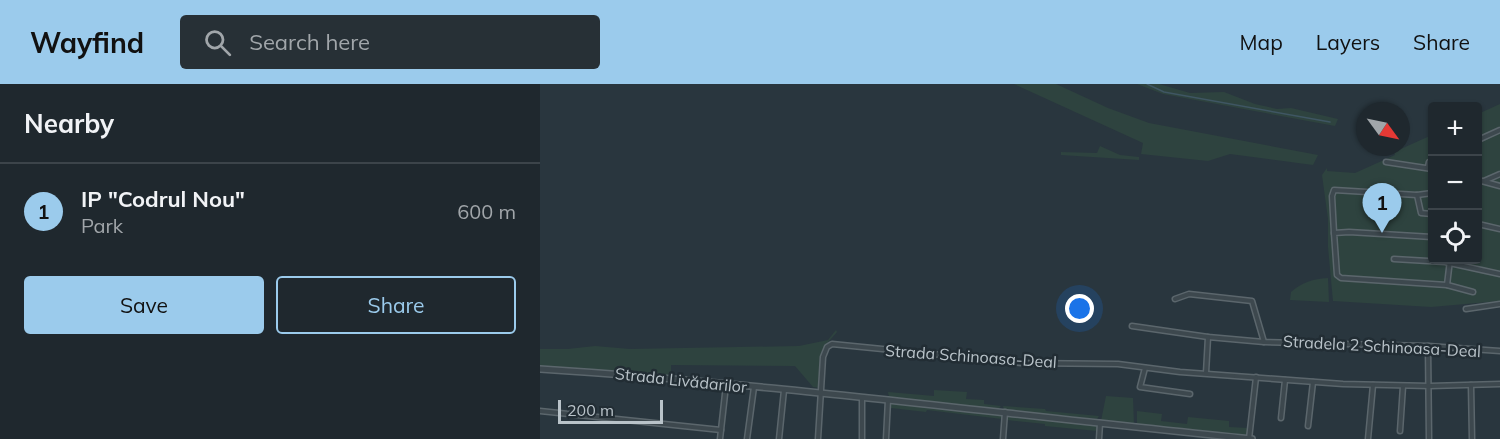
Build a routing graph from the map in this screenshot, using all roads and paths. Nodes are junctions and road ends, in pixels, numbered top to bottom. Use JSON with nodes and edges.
{"nodes":[{"id":1,"x":1500,"y":130,"type":"edge"},
{"id":2,"x":1482,"y":138,"type":"edge"},
{"id":3,"x":1386,"y":162,"type":"dead end"},
{"id":4,"x":1428,"y":168,"type":"edge"},
{"id":5,"x":1500,"y":174,"type":"edge"},
{"id":6,"x":1483,"y":181,"type":"joint"},
{"id":7,"x":1500,"y":186,"type":"edge"},
{"id":8,"x":1428,"y":194,"type":"edge"},
{"id":9,"x":1417,"y":195,"type":"junction"},
{"id":10,"x":1428,"y":214,"type":"edge"},
{"id":11,"x":1482,"y":225,"type":"edge"},
{"id":12,"x":1500,"y":229,"type":"edge"},
{"id":13,"x":1334,"y":233,"type":"junction"},
{"id":14,"x":1428,"y":237,"type":"edge"},
{"id":15,"x":1394,"y":259,"type":"dead end"},
{"id":16,"x":1428,"y":260,"type":"edge"},
{"id":17,"x":1449,"y":264,"type":"edge"},
{"id":18,"x":1461,"y":264,"type":"edge"},
{"id":19,"x":1500,"y":274,"type":"edge"},
{"id":20,"x":1447,"y":285,"type":"junction"},
{"id":21,"x":1473,"y":292,"type":"dead end"},
{"id":22,"x":1175,"y":299,"type":"dead end"},
{"id":23,"x":1500,"y":304,"type":"edge"},
{"id":24,"x":1467,"y":309,"type":"dead end"},
{"id":25,"x":1132,"y":326,"type":"dead end"},
{"id":26,"x":1208,"y":337,"type":"junction"},
{"id":27,"x":1264,"y":342,"type":"junction"},
{"id":28,"x":1428,"y":346,"type":"junction"},
{"id":29,"x":1500,"y":351,"type":"edge"},
{"id":30,"x":1145,"y":368,"type":"junction"},
{"id":31,"x":540,"y":369,"type":"edge"},
{"id":32,"x":1206,"y":373,"type":"junction"},
{"id":33,"x":1256,"y":377,"type":"junction"},
{"id":34,"x":1285,"y":380,"type":"junction"},
{"id":35,"x":1313,"y":382,"type":"junction"},
{"id":36,"x":1500,"y":384,"type":"edge"},
{"id":37,"x":726,"y":385,"type":"junction"},
{"id":38,"x":1373,"y":385,"type":"junction"},
{"id":39,"x":1471,"y":385,"type":"junction"},
{"id":40,"x":1403,"y":386,"type":"junction"},
{"id":41,"x":1430,"y":386,"type":"junction"},
{"id":42,"x":754,"y":387,"type":"junction"},
{"id":43,"x":784,"y":390,"type":"junction"},
{"id":44,"x":821,"y":394,"type":"junction"},
{"id":45,"x":1190,"y":394,"type":"dead end"},
{"id":46,"x":862,"y":398,"type":"junction"},
{"id":47,"x":888,"y":400,"type":"junction"},
{"id":48,"x":540,"y":411,"type":"edge"},
{"id":49,"x":1005,"y":412,"type":"junction"},
{"id":50,"x":1281,"y":418,"type":"dead end"},
{"id":51,"x":1100,"y":423,"type":"junction"},
{"id":52,"x":1308,"y":426,"type":"dead end"},
{"id":53,"x":721,"y":430,"type":"junction"},
{"id":54,"x":1400,"y":431,"type":"dead end"},
{"id":55,"x":720,"y":439,"type":"edge"},
{"id":56,"x":747,"y":439,"type":"edge"},
{"id":57,"x":779,"y":439,"type":"edge"},
{"id":58,"x":818,"y":439,"type":"edge"},
{"id":59,"x":862,"y":439,"type":"edge"},
{"id":60,"x":885,"y":439,"type":"edge"},
{"id":61,"x":1004,"y":439,"type":"edge"},
{"id":62,"x":1099,"y":439,"type":"edge"},
{"id":63,"x":1250,"y":439,"type":"edge"},
{"id":64,"x":1368,"y":439,"type":"edge"},
{"id":65,"x":1429,"y":439,"type":"edge"},
{"id":66,"x":1472,"y":439,"type":"edge"}],
"edges":[{"from":1,"to":2,"type":"street"},
{"from":3,"to":4,"type":"street"},
{"from":5,"to":6,"type":"street"},
{"from":6,"to":7,"type":"street"},
{"from":8,"to":9,"type":"street"},
{"from":9,"to":10,"type":"street"},
{"from":9,"to":13,"type":"street"},
{"from":11,"to":12,"type":"street"},
{"from":13,"to":14,"type":"street"},
{"from":13,"to":20,"type":"street"},
{"from":15,"to":16,"type":"street"},
{"from":17,"to":20,"type":"street"},
{"from":18,"to":19,"type":"street"},
{"from":20,"to":21,"type":"street"},
{"from":22,"to":27,"type":"street","name":"Stradela 2 Schinoasa-Deal"},
{"from":23,"to":24,"type":"street"},
{"from":25,"to":26,"type":"street","name":"Stradela 2 Schinoasa-Deal"},
{"from":26,"to":27,"type":"street","name":"Stradela 2 Schinoasa-Deal"},
{"from":26,"to":32,"type":"street"},
{"from":27,"to":28,"type":"street","name":"Stradela 2 Schinoasa-Deal"},
{"from":28,"to":29,"type":"street","name":"Stradela 2 Schinoasa-Deal"},
{"from":28,"to":41,"type":"street"},
{"from":30,"to":32,"type":"street","name":"Strada Schinoasa-Deal"},
{"from":30,"to":44,"type":"street","name":"Strada Schinoasa-Deal"},
{"from":30,"to":45,"type":"street"},
{"from":31,"to":37,"type":"street","name":"Strada Livădarilor"},
{"from":32,"to":33,"type":"street","name":"Strada Schinoasa-Deal"},
{"from":33,"to":34,"type":"street","name":"Strada Schinoasa-Deal"},
{"from":33,"to":63,"type":"street"},
{"from":34,"to":35,"type":"street","name":"Strada Schinoasa-Deal"},
{"from":34,"to":50,"type":"street"},
{"from":35,"to":38,"type":"street","name":"Strada Schinoasa-Deal"},
{"from":35,"to":52,"type":"street"},
{"from":36,"to":39,"type":"street","name":"Strada Schinoasa-Deal"},
{"from":37,"to":42,"type":"street","name":"Strada Livădarilor"},
{"from":37,"to":53,"type":"street"},
{"from":38,"to":40,"type":"street","name":"Strada Schinoasa-Deal"},
{"from":38,"to":64,"type":"street"},
{"from":39,"to":41,"type":"street","name":"Strada Schinoasa-Deal"},
{"from":39,"to":66,"type":"street"},
{"from":40,"to":41,"type":"street","name":"Strada Schinoasa-Deal"},
{"from":40,"to":54,"type":"street"},
{"from":41,"to":65,"type":"street"},
{"from":42,"to":43,"type":"street","name":"Strada Livădarilor"},
{"from":42,"to":56,"type":"street"},
{"from":43,"to":44,"type":"street","name":"Strada Livădarilor"},
{"from":43,"to":57,"type":"street"},
{"from":44,"to":46,"type":"street","name":"Strada Livădarilor"},
{"from":44,"to":58,"type":"street"},
{"from":46,"to":47,"type":"street","name":"Strada Livădarilor"},
{"from":46,"to":59,"type":"street"},
{"from":47,"to":49,"type":"street","name":"Strada Livădarilor"},
{"from":47,"to":60,"type":"street"},
{"from":48,"to":53,"type":"street"},
{"from":49,"to":51,"type":"street","name":"Strada Livădarilor"},
{"from":49,"to":61,"type":"street"},
{"from":51,"to":62,"type":"street"},
{"from":51,"to":63,"type":"street","name":"Strada Livădarilor"},
{"from":53,"to":55,"type":"street"}]}
